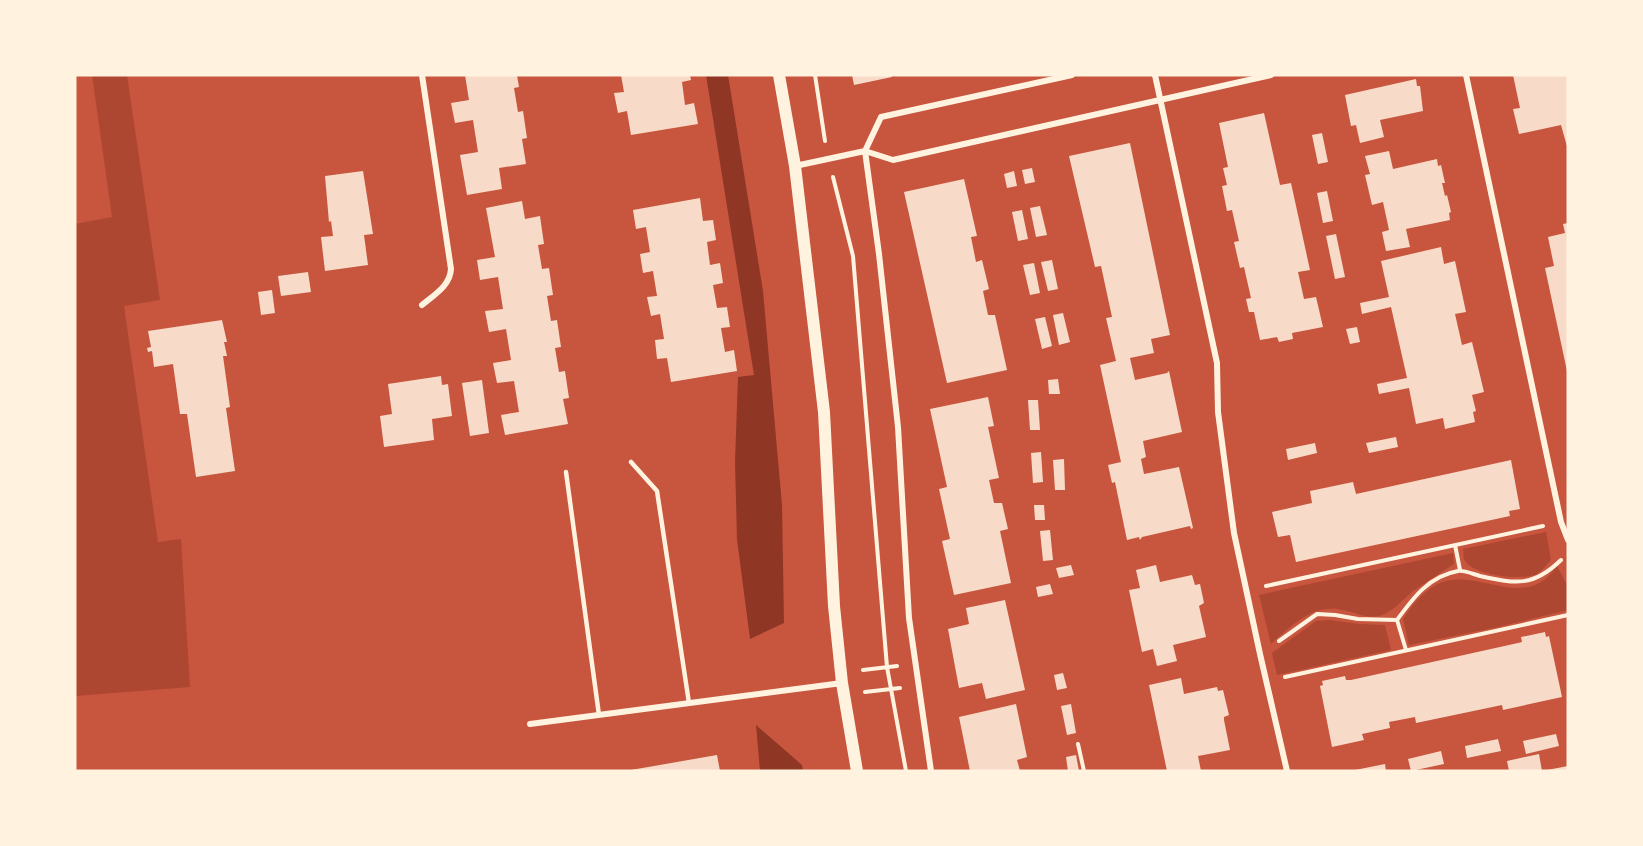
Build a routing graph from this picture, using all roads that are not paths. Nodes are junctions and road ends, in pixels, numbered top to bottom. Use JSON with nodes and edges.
{"nodes":[{"id":1,"x":422,"y":75,"type":"edge"},
{"id":2,"x":779,"y":75,"type":"edge"},
{"id":3,"x":1072,"y":75,"type":"edge"},
{"id":4,"x":1155,"y":75,"type":"edge"},
{"id":5,"x":1271,"y":75,"type":"edge"},
{"id":6,"x":1466,"y":75,"type":"edge"},
{"id":7,"x":1160,"y":99,"type":"junction"},
{"id":8,"x":865,"y":151,"type":"junction"},
{"id":9,"x":795,"y":166,"type":"junction"},
{"id":10,"x":422,"y":305,"type":"dead end"},
{"id":11,"x":631,"y":462,"type":"dead end"},
{"id":12,"x":566,"y":472,"type":"dead end"},
{"id":13,"x":1568,"y":540,"type":"edge"},
{"id":14,"x":842,"y":683,"type":"junction"},
{"id":15,"x":689,"y":703,"type":"junction"},
{"id":16,"x":599,"y":715,"type":"junction"},
{"id":17,"x":530,"y":724,"type":"dead end"},
{"id":18,"x":857,"y":771,"type":"edge"},
{"id":19,"x":932,"y":771,"type":"edge"},
{"id":20,"x":1287,"y":771,"type":"edge"}],
"edges":[{"from":1,"to":10,"type":"street"},
{"from":2,"to":9,"type":"main road"},
{"from":3,"to":8,"type":"street"},
{"from":4,"to":7,"type":"street"},
{"from":5,"to":7,"type":"street"},
{"from":6,"to":13,"type":"street"},
{"from":7,"to":8,"type":"street"},
{"from":7,"to":20,"type":"street"},
{"from":8,"to":9,"type":"street"},
{"from":8,"to":19,"type":"street"},
{"from":9,"to":14,"type":"main road"},
{"from":11,"to":15,"type":"lane"},
{"from":12,"to":16,"type":"lane"},
{"from":14,"to":15,"type":"street"},
{"from":14,"to":18,"type":"main road"},
{"from":15,"to":16,"type":"street"},
{"from":16,"to":17,"type":"street"}]}
